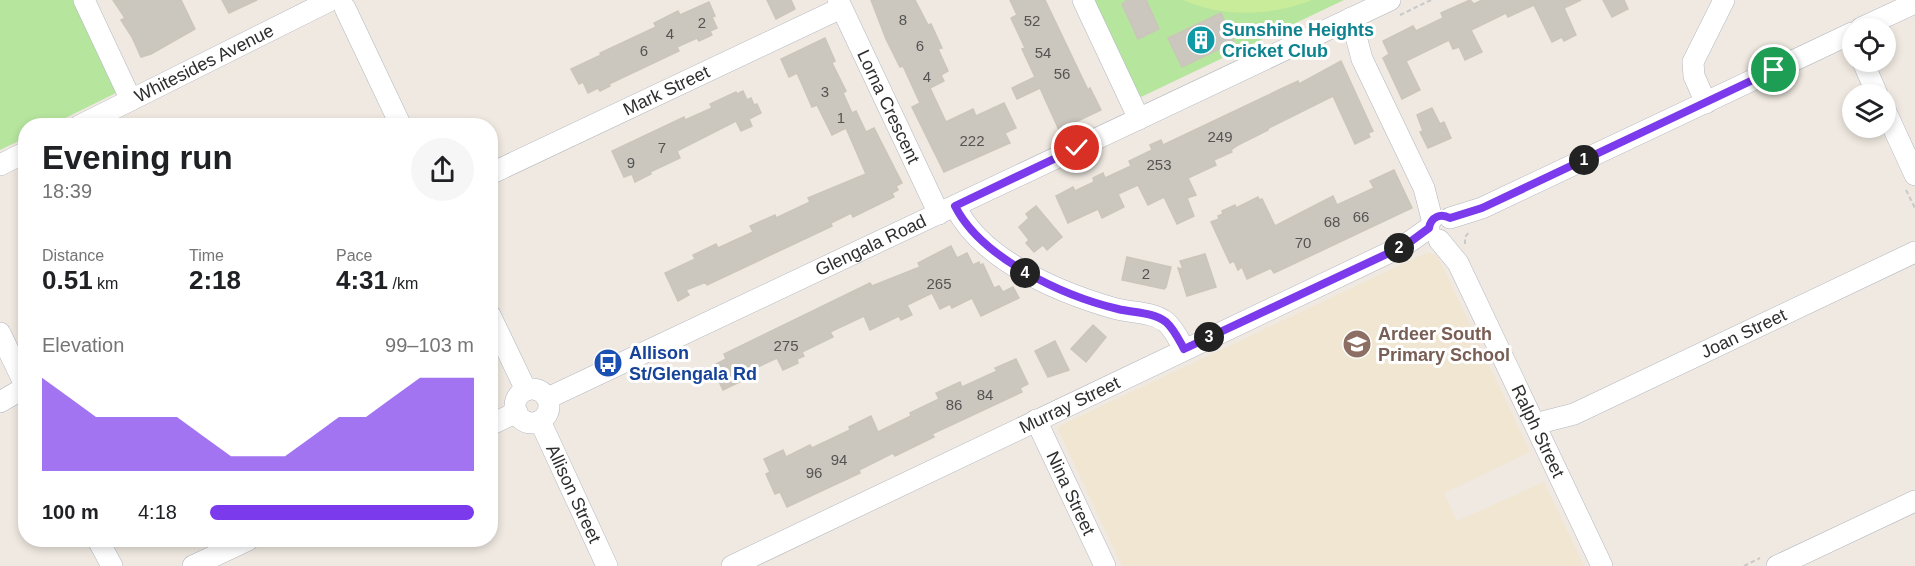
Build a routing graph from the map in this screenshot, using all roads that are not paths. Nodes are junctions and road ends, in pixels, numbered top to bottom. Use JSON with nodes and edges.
{"nodes":[{"id":1,"x":84,"y":0,"type":"edge"},
{"id":2,"x":1083,"y":0,"type":"edge"},
{"id":3,"x":1390,"y":0,"type":"edge"},
{"id":4,"x":1724,"y":0,"type":"edge"},
{"id":5,"x":339,"y":2,"type":"edge"},
{"id":6,"x":1915,"y":3,"type":"edge"},
{"id":7,"x":840,"y":4,"type":"edge"},
{"id":8,"x":1888,"y":18,"type":"edge"},
{"id":9,"x":1344,"y":21,"type":"junction"},
{"id":10,"x":1842,"y":42,"type":"edge"},
{"id":11,"x":131,"y":100,"type":"junction"},
{"id":12,"x":1706,"y":103,"type":"junction"},
{"id":13,"x":95,"y":118,"type":"edge"},
{"id":14,"x":397,"y":118,"type":"edge"},
{"id":15,"x":1138,"y":119,"type":"junction"},
{"id":16,"x":1896,"y":134,"type":"edge"},
{"id":17,"x":18,"y":156,"type":"edge"},
{"id":18,"x":0,"y":165,"type":"edge"},
{"id":19,"x":498,"y":170,"type":"edge"},
{"id":20,"x":1915,"y":175,"type":"edge"},
{"id":21,"x":947,"y":210,"type":"junction"},
{"id":22,"x":1446,"y":227,"type":"junction"},
{"id":23,"x":1914,"y":252,"type":"edge"},
{"id":24,"x":498,"y":332,"type":"edge"},
{"id":25,"x":0,"y":333,"type":"edge"},
{"id":26,"x":1179,"y":352,"type":"junction"},
{"id":27,"x":18,"y":372,"type":"edge"},
{"id":28,"x":526,"y":390,"type":"junction"},
{"id":29,"x":18,"y":391,"type":"edge"},
{"id":30,"x":548,"y":398,"type":"junction"},
{"id":31,"x":0,"y":402,"type":"edge"},
{"id":32,"x":18,"y":402,"type":"edge"},
{"id":33,"x":0,"y":409,"type":"edge"},
{"id":34,"x":517,"y":412,"type":"junction"},
{"id":35,"x":1036,"y":420,"type":"junction"},
{"id":36,"x":498,"y":421,"type":"edge"},
{"id":37,"x":540,"y":421,"type":"junction"},
{"id":38,"x":1538,"y":430,"type":"junction"},
{"id":39,"x":1915,"y":501,"type":"edge"},
{"id":40,"x":233,"y":547,"type":"edge"},
{"id":41,"x":193,"y":566,"type":"edge"},
{"id":42,"x":607,"y":566,"type":"edge"},
{"id":43,"x":732,"y":566,"type":"edge"},
{"id":44,"x":1105,"y":566,"type":"edge"},
{"id":45,"x":1602,"y":566,"type":"edge"},
{"id":46,"x":1777,"y":566,"type":"edge"}],
"edges":[{"from":1,"to":11,"type":"street"},
{"from":2,"to":15,"type":"street"},
{"from":3,"to":9,"type":"street","name":"Glengala Road"},
{"from":4,"to":12,"type":"street"},
{"from":5,"to":11,"type":"street","name":"Whitesides Avenue"},
{"from":5,"to":14,"type":"street"},
{"from":6,"to":8,"type":"street","name":"Murray Street"},
{"from":7,"to":19,"type":"street","name":"Mark Street"},
{"from":7,"to":21,"type":"street","name":"Lorna Crescent"},
{"from":9,"to":15,"type":"street","name":"Glengala Road"},
{"from":9,"to":22,"type":"street","name":"Ralph Street"},
{"from":10,"to":12,"type":"street","name":"Murray Street"},
{"from":11,"to":13,"type":"street","name":"Whitesides Avenue"},
{"from":12,"to":22,"type":"street","name":"Murray Street"},
{"from":15,"to":21,"type":"street","name":"Glengala Road"},
{"from":16,"to":20,"type":"street"},
{"from":17,"to":18,"type":"street"},
{"from":21,"to":26,"type":"street","name":"Lorna Crescent"},
{"from":21,"to":30,"type":"street","name":"Glengala Road"},
{"from":22,"to":26,"type":"street","name":"Murray Street"},
{"from":22,"to":38,"type":"street","name":"Ralph Street"},
{"from":23,"to":38,"type":"street","name":"Joan Street"},
{"from":24,"to":28,"type":"street"},
{"from":25,"to":27,"type":"street"},
{"from":26,"to":35,"type":"street","name":"Murray Street"},
{"from":28,"to":30,"type":"street"},
{"from":28,"to":34,"type":"street"},
{"from":29,"to":31,"type":"street"},
{"from":30,"to":37,"type":"street"},
{"from":32,"to":33,"type":"street"},
{"from":34,"to":36,"type":"street"},
{"from":34,"to":37,"type":"street"},
{"from":35,"to":43,"type":"street","name":"Murray Street"},
{"from":35,"to":44,"type":"street","name":"Nina Street"},
{"from":37,"to":42,"type":"street","name":"Allison Street"},
{"from":38,"to":45,"type":"street","name":"Ralph Street"},
{"from":39,"to":46,"type":"street"},
{"from":40,"to":41,"type":"street"}]}
